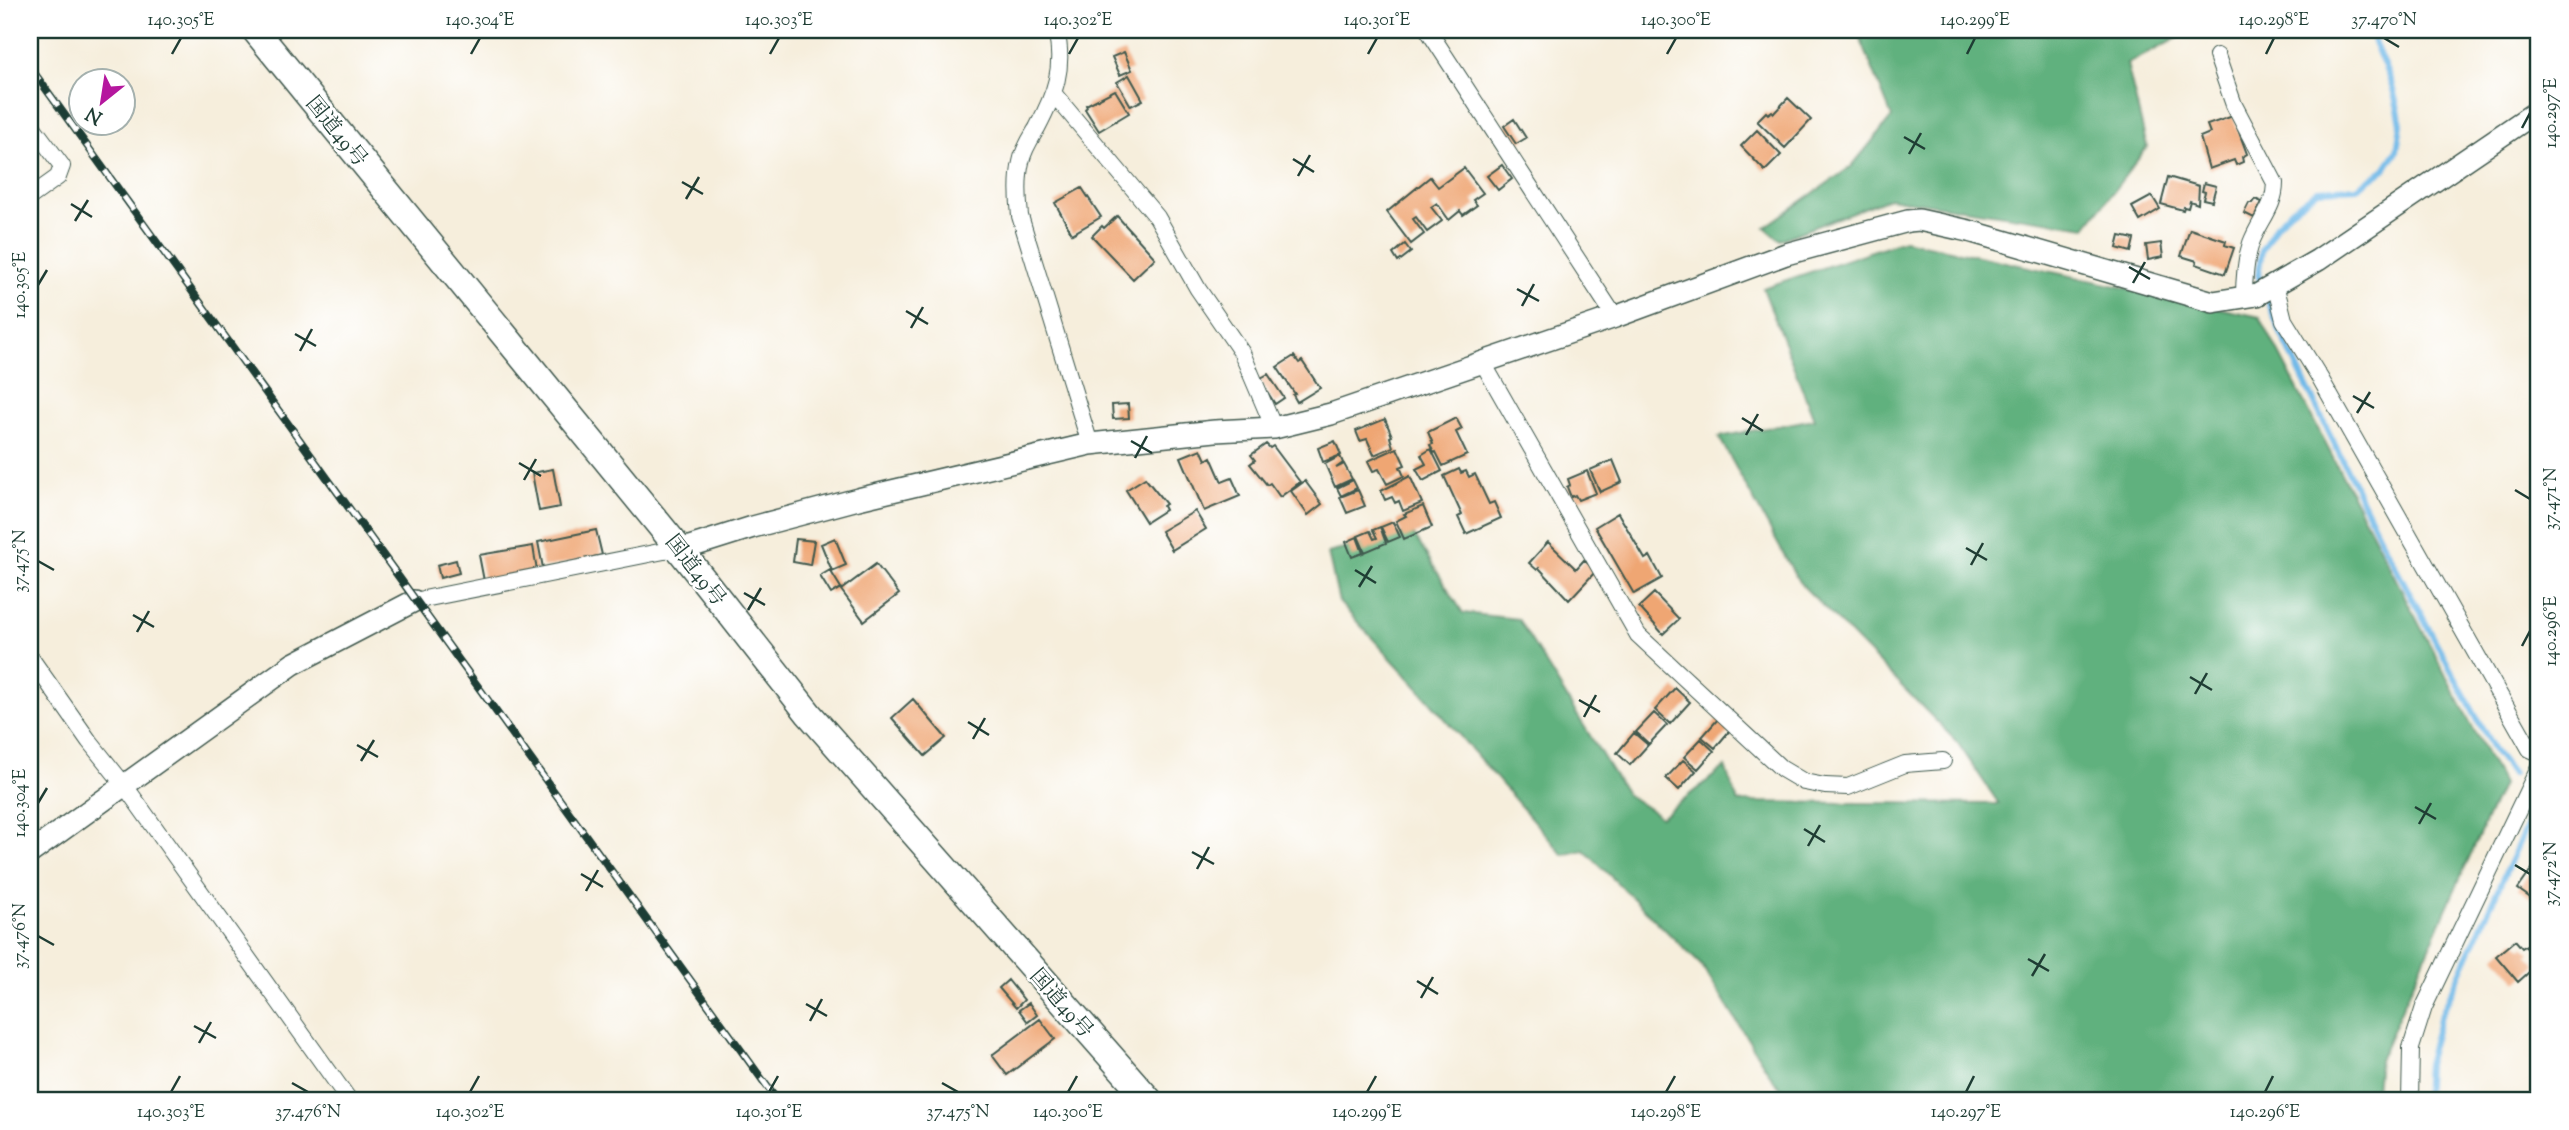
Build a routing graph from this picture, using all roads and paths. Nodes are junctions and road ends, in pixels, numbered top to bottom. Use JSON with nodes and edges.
{"nodes":[{"id":1,"x":255,"y":30,"type":"edge"},
{"id":2,"x":1056,"y":30,"type":"edge"},
{"id":3,"x":1428,"y":30,"type":"edge"},
{"id":4,"x":2217,"y":56,"type":"dead end"},
{"id":5,"x":1053,"y":93,"type":"junction"},
{"id":6,"x":2539,"y":110,"type":"edge"},
{"id":7,"x":30,"y":123,"type":"edge"},
{"id":8,"x":30,"y":197,"type":"edge"},
{"id":9,"x":2275,"y":284,"type":"junction"},
{"id":10,"x":2244,"y":298,"type":"junction"},
{"id":11,"x":1615,"y":317,"type":"junction"},
{"id":12,"x":1483,"y":363,"type":"junction"},
{"id":13,"x":1274,"y":428,"type":"junction"},
{"id":14,"x":1090,"y":444,"type":"junction"},
{"id":15,"x":680,"y":550,"type":"junction"},
{"id":16,"x":414,"y":601,"type":"joint"},
{"id":17,"x":30,"y":657,"type":"edge"},
{"id":18,"x":2539,"y":753,"type":"edge"},
{"id":19,"x":1943,"y":761,"type":"dead end"},
{"id":20,"x":2539,"y":766,"type":"edge"},
{"id":21,"x":125,"y":786,"type":"junction"},
{"id":22,"x":30,"y":853,"type":"edge"},
{"id":23,"x":349,"y":1100,"type":"edge"},
{"id":24,"x":1149,"y":1100,"type":"edge"},
{"id":25,"x":2410,"y":1100,"type":"edge"}],
"edges":[{"from":1,"to":15,"type":"highway","name":"国道49号"},
{"from":2,"to":5,"type":"street"},
{"from":3,"to":11,"type":"street"},
{"from":4,"to":10,"type":"street"},
{"from":5,"to":13,"type":"street"},
{"from":5,"to":14,"type":"street"},
{"from":6,"to":9,"type":"street"},
{"from":7,"to":8,"type":"street"},
{"from":9,"to":10,"type":"street"},
{"from":9,"to":18,"type":"street"},
{"from":10,"to":11,"type":"street"},
{"from":11,"to":12,"type":"street"},
{"from":12,"to":13,"type":"street"},
{"from":12,"to":19,"type":"street"},
{"from":13,"to":14,"type":"street"},
{"from":14,"to":15,"type":"street"},
{"from":15,"to":16,"type":"street"},
{"from":15,"to":24,"type":"highway","name":"国道49号"},
{"from":16,"to":21,"type":"street"},
{"from":17,"to":21,"type":"street"},
{"from":20,"to":25,"type":"street"},
{"from":21,"to":22,"type":"street"},
{"from":21,"to":23,"type":"street"}]}
